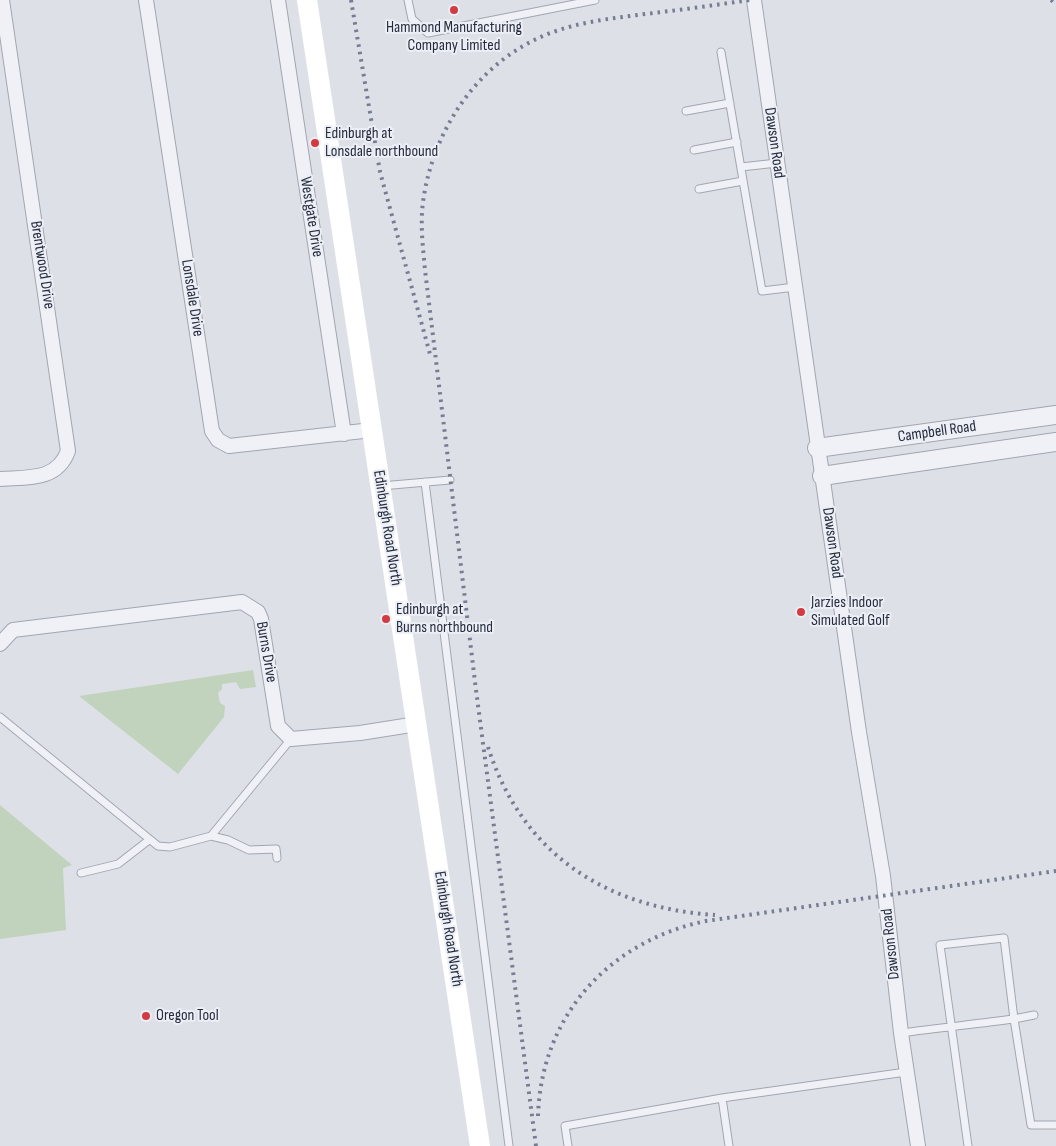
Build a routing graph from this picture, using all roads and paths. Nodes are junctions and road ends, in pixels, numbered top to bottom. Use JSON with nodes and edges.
{"nodes":[{"id":1,"x":2,"y":0,"type":"edge"},
{"id":2,"x":146,"y":0,"type":"edge"},
{"id":3,"x":278,"y":0,"type":"edge"},
{"id":4,"x":307,"y":0,"type":"edge"},
{"id":5,"x":408,"y":0,"type":"edge"},
{"id":6,"x":595,"y":0,"type":"edge"},
{"id":7,"x":754,"y":0,"type":"edge"},
{"id":8,"x":721,"y":52,"type":"dead end"},
{"id":9,"x":730,"y":103,"type":"junction"},
{"id":10,"x":686,"y":111,"type":"dead end"},
{"id":11,"x":737,"y":142,"type":"junction"},
{"id":12,"x":694,"y":150,"type":"dead end"},
{"id":13,"x":777,"y":163,"type":"junction"},
{"id":14,"x":741,"y":167,"type":"junction"},
{"id":15,"x":744,"y":181,"type":"junction"},
{"id":16,"x":699,"y":189,"type":"dead end"},
{"id":17,"x":794,"y":287,"type":"junction"},
{"id":18,"x":1056,"y":415,"type":"edge"},
{"id":19,"x":372,"y":430,"type":"junction"},
{"id":20,"x":344,"y":434,"type":"junction"},
{"id":21,"x":1056,"y":442,"type":"edge"},
{"id":22,"x":817,"y":448,"type":"junction"},
{"id":23,"x":822,"y":476,"type":"junction"},
{"id":24,"x":0,"y":479,"type":"edge"},
{"id":25,"x":450,"y":480,"type":"dead end"},
{"id":26,"x":425,"y":482,"type":"junction"},
{"id":27,"x":381,"y":486,"type":"junction"},
{"id":28,"x":0,"y":644,"type":"edge"},
{"id":29,"x":0,"y":717,"type":"edge"},
{"id":30,"x":417,"y":724,"type":"junction"},
{"id":31,"x":291,"y":739,"type":"junction"},
{"id":32,"x":211,"y":836,"type":"junction"},
{"id":33,"x":149,"y":840,"type":"junction"},
{"id":34,"x":277,"y":858,"type":"dead end"},
{"id":35,"x":81,"y":873,"type":"dead end"},
{"id":36,"x":1034,"y":1015,"type":"dead end"},
{"id":37,"x":1014,"y":1019,"type":"junction"},
{"id":38,"x":952,"y":1027,"type":"junction"},
{"id":39,"x":900,"y":1033,"type":"junction"},
{"id":40,"x":906,"y":1072,"type":"junction"},
{"id":41,"x":722,"y":1098,"type":"junction"},
{"id":42,"x":1056,"y":1125,"type":"edge"},
{"id":43,"x":480,"y":1146,"type":"edge"},
{"id":44,"x":509,"y":1146,"type":"edge"},
{"id":45,"x":568,"y":1146,"type":"edge"},
{"id":46,"x":729,"y":1146,"type":"edge"},
{"id":47,"x":918,"y":1146,"type":"edge"},
{"id":48,"x":968,"y":1146,"type":"edge"}],
"edges":[{"from":1,"to":24,"type":"street","name":"Brentwood Drive"},
{"from":2,"to":20,"type":"street","name":"Lonsdale Drive"},
{"from":3,"to":20,"type":"street","name":"Westgate Drive"},
{"from":4,"to":19,"type":"main road","name":"Edinburgh Road North"},
{"from":5,"to":6,"type":"lane"},
{"from":7,"to":13,"type":"street","name":"Dawson Road"},
{"from":8,"to":9,"type":"lane"},
{"from":9,"to":10,"type":"lane"},
{"from":9,"to":11,"type":"lane"},
{"from":11,"to":12,"type":"lane"},
{"from":11,"to":14,"type":"lane"},
{"from":13,"to":14,"type":"lane"},
{"from":13,"to":17,"type":"street","name":"Dawson Road"},
{"from":14,"to":15,"type":"lane"},
{"from":15,"to":16,"type":"lane"},
{"from":15,"to":17,"type":"lane"},
{"from":17,"to":22,"type":"street","name":"Dawson Road"},
{"from":18,"to":22,"type":"street","name":"Campbell Road"},
{"from":19,"to":20,"type":"street","name":"Lonsdale Drive"},
{"from":19,"to":27,"type":"main road","name":"Edinburgh Road North"},
{"from":21,"to":23,"type":"street","name":"Campbell Road"},
{"from":22,"to":23,"type":"street","name":"Dawson Road"},
{"from":23,"to":39,"type":"street","name":"Dawson Road"},
{"from":25,"to":26,"type":"lane"},
{"from":26,"to":27,"type":"lane"},
{"from":26,"to":44,"type":"lane"},
{"from":27,"to":30,"type":"main road","name":"Edinburgh Road North"},
{"from":28,"to":31,"type":"street","name":"Burns Drive"},
{"from":29,"to":33,"type":"lane"},
{"from":30,"to":31,"type":"street"},
{"from":30,"to":43,"type":"main road","name":"Edinburgh Road North"},
{"from":31,"to":32,"type":"lane"},
{"from":32,"to":33,"type":"lane"},
{"from":32,"to":34,"type":"lane"},
{"from":33,"to":35,"type":"lane"},
{"from":36,"to":37,"type":"lane"},
{"from":37,"to":38,"type":"lane"},
{"from":37,"to":38,"type":"lane"},
{"from":37,"to":42,"type":"lane"},
{"from":38,"to":39,"type":"lane"},
{"from":38,"to":48,"type":"lane"},
{"from":39,"to":40,"type":"street","name":"Dawson Road"},
{"from":40,"to":41,"type":"lane"},
{"from":40,"to":47,"type":"street","name":"Dawson Road"},
{"from":41,"to":45,"type":"lane"},
{"from":41,"to":46,"type":"lane"}]}
